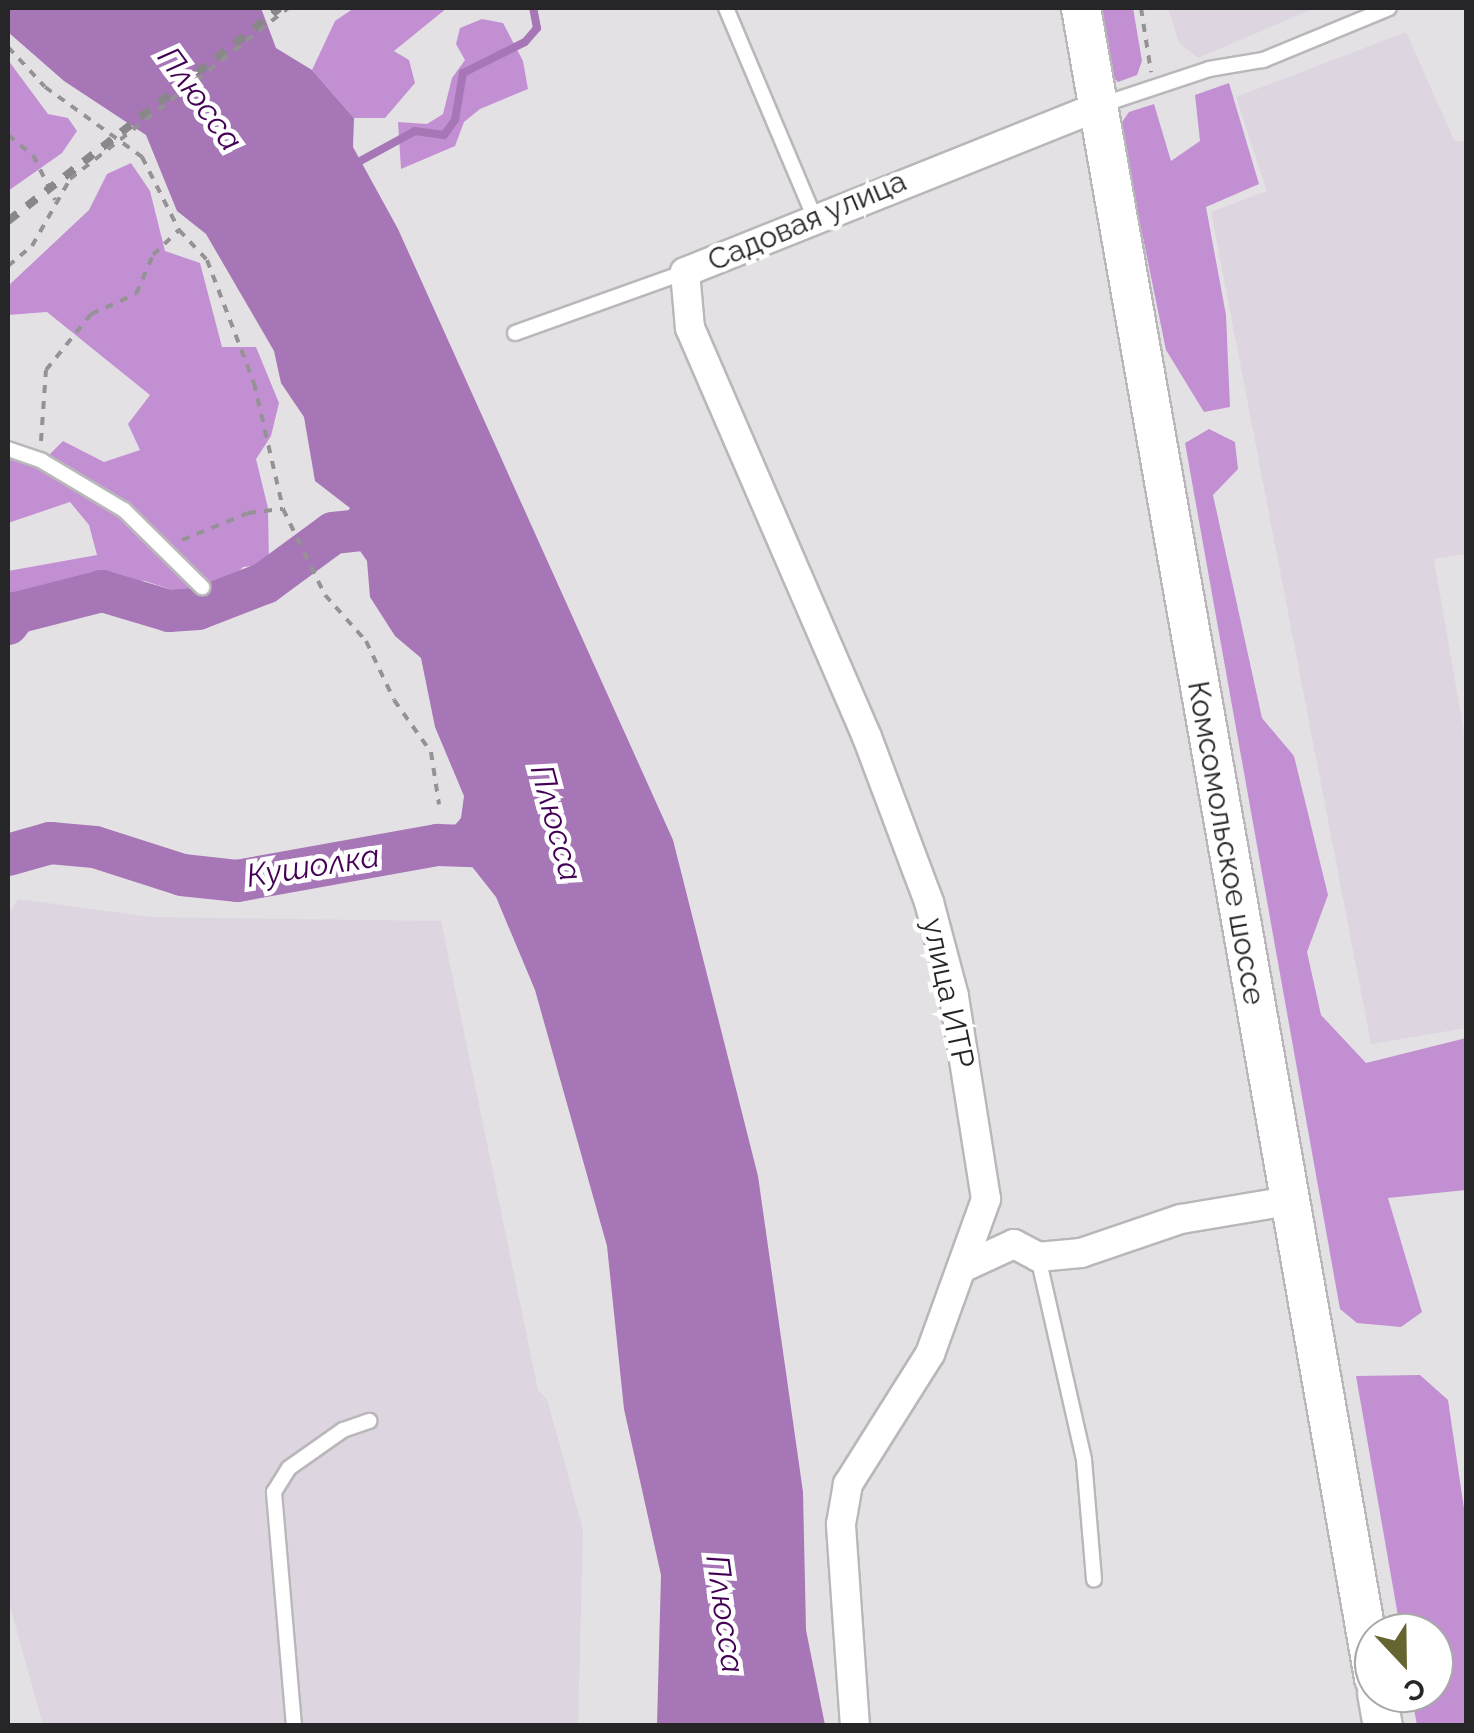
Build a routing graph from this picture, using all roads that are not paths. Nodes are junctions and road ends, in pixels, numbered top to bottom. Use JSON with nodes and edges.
{"nodes":[{"id":1,"x":726,"y":8,"type":"edge"},
{"id":2,"x":1081,"y":8,"type":"edge"},
{"id":3,"x":1389,"y":8,"type":"edge"},
{"id":4,"x":1098,"y":107,"type":"junction"},
{"id":5,"x":814,"y":216,"type":"junction"},
{"id":6,"x":685,"y":272,"type":"junction"},
{"id":7,"x":515,"y":334,"type":"dead end"},
{"id":8,"x":8,"y":449,"type":"edge"},
{"id":9,"x":202,"y":587,"type":"dead end"},
{"id":10,"x":986,"y":1199,"type":"junction"},
{"id":11,"x":1288,"y":1201,"type":"junction"},
{"id":12,"x":1026,"y":1251,"type":"junction"},
{"id":13,"x":964,"y":1267,"type":"junction"},
{"id":14,"x":369,"y":1421,"type":"dead end"},
{"id":15,"x":1094,"y":1580,"type":"dead end"},
{"id":16,"x":1362,"y":1613,"type":"edge"},
{"id":17,"x":294,"y":1726,"type":"edge"},
{"id":18,"x":855,"y":1726,"type":"edge"}],
"edges":[{"from":1,"to":5,"type":"lane"},
{"from":2,"to":4,"type":"main road","name":"Комсомольское шоссе"},
{"from":3,"to":4,"type":"lane"},
{"from":4,"to":5,"type":"street","name":"Садовая улица"},
{"from":4,"to":11,"type":"main road","name":"Комсомольское шоссе"},
{"from":5,"to":6,"type":"street","name":"Садовая улица"},
{"from":6,"to":7,"type":"lane","name":"Садовая улица"},
{"from":6,"to":10,"type":"street","name":"улица ИТР"},
{"from":8,"to":9,"type":"lane"},
{"from":10,"to":12,"type":"street"},
{"from":10,"to":13,"type":"street","name":"улица ИТР"},
{"from":11,"to":12,"type":"street"},
{"from":11,"to":16,"type":"main road","name":"Комсомольское шоссе"},
{"from":12,"to":13,"type":"street"},
{"from":12,"to":15,"type":"lane"},
{"from":13,"to":18,"type":"street","name":"улица ИТР"},
{"from":14,"to":17,"type":"lane"}]}
